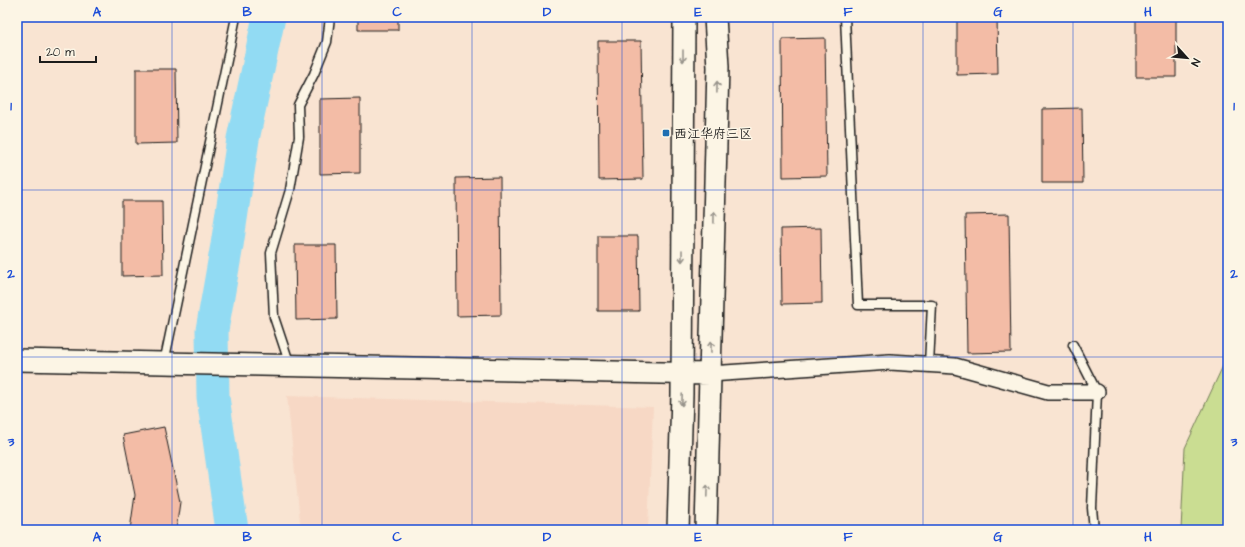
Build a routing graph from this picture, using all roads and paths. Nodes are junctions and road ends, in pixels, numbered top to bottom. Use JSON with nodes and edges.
{"nodes":[{"id":1,"x":236,"y":17,"type":"edge"},
{"id":2,"x":330,"y":17,"type":"edge"},
{"id":3,"x":684,"y":17,"type":"edge"},
{"id":4,"x":716,"y":17,"type":"edge"},
{"id":5,"x":845,"y":17,"type":"edge"},
{"id":6,"x":1073,"y":345,"type":"dead end"},
{"id":7,"x":17,"y":360,"type":"edge"},
{"id":8,"x":164,"y":363,"type":"junction"},
{"id":9,"x":929,"y":364,"type":"junction"},
{"id":10,"x":290,"y":366,"type":"junction"},
{"id":11,"x":682,"y":374,"type":"junction"},
{"id":12,"x":710,"y":374,"type":"junction"},
{"id":13,"x":1096,"y":392,"type":"junction"},
{"id":14,"x":678,"y":530,"type":"edge"},
{"id":15,"x":706,"y":530,"type":"edge"},
{"id":16,"x":1094,"y":530,"type":"edge"}],
"edges":[{"from":1,"to":8,"type":"lane"},
{"from":2,"to":10,"type":"lane"},
{"from":3,"to":11,"type":"street","one_way":true},
{"from":12,"to":4,"type":"street","one_way":true},
{"from":5,"to":9,"type":"lane"},
{"from":6,"to":13,"type":"lane"},
{"from":7,"to":8,"type":"street"},
{"from":8,"to":10,"type":"street"},
{"from":9,"to":12,"type":"street"},
{"from":9,"to":13,"type":"street"},
{"from":10,"to":11,"type":"street"},
{"from":11,"to":12,"type":"street"},
{"from":11,"to":14,"type":"street","one_way":true},
{"from":15,"to":12,"type":"street","one_way":true},
{"from":13,"to":16,"type":"lane"}]}
